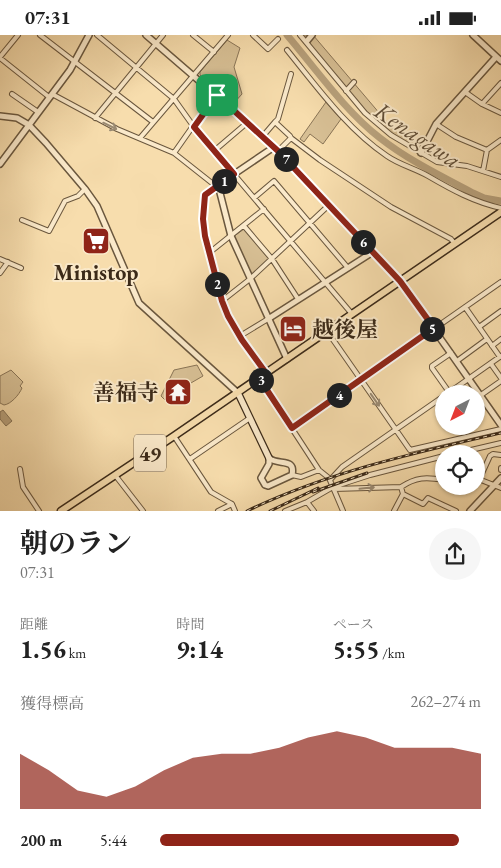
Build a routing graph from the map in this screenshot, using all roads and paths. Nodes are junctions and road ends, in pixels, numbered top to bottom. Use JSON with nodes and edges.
{"nodes":[{"id":1,"x":18,"y":35,"type":"edge"},
{"id":2,"x":40,"y":35,"type":"edge"},
{"id":3,"x":89,"y":35,"type":"edge"},
{"id":4,"x":97,"y":35,"type":"edge"},
{"id":5,"x":146,"y":35,"type":"edge"},
{"id":6,"x":163,"y":35,"type":"edge"},
{"id":7,"x":193,"y":35,"type":"edge"},
{"id":8,"x":228,"y":35,"type":"edge"},
{"id":9,"x":253,"y":35,"type":"edge"},
{"id":10,"x":300,"y":35,"type":"edge"},
{"id":11,"x":312,"y":35,"type":"edge"},
{"id":12,"x":473,"y":35,"type":"edge"},
{"id":13,"x":278,"y":39,"type":"dead end"},
{"id":14,"x":306,"y":41,"type":"junction"},
{"id":15,"x":156,"y":44,"type":"junction"},
{"id":16,"x":287,"y":50,"type":"dead end"},
{"id":17,"x":214,"y":52,"type":"junction"},
{"id":18,"x":0,"y":57,"type":"edge"},
{"id":19,"x":499,"y":59,"type":"edge"},
{"id":20,"x":75,"y":62,"type":"junction"},
{"id":21,"x":136,"y":67,"type":"junction"},
{"id":22,"x":291,"y":74,"type":"dead end"},
{"id":23,"x":194,"y":75,"type":"junction"},
{"id":24,"x":354,"y":82,"type":"dead end"},
{"id":25,"x":501,"y":83,"type":"edge"},
{"id":26,"x":346,"y":91,"type":"junction"},
{"id":27,"x":465,"y":92,"type":"junction"},
{"id":28,"x":115,"y":93,"type":"junction"},
{"id":29,"x":12,"y":94,"type":"dead end"},
{"id":30,"x":217,"y":95,"type":"junction"},
{"id":31,"x":51,"y":96,"type":"junction"},
{"id":32,"x":174,"y":99,"type":"junction"},
{"id":33,"x":482,"y":104,"type":"junction"},
{"id":34,"x":38,"y":112,"type":"junction"},
{"id":35,"x":501,"y":113,"type":"edge"},
{"id":36,"x":0,"y":115,"type":"edge"},
{"id":37,"x":95,"y":118,"type":"junction"},
{"id":38,"x":153,"y":122,"type":"junction"},
{"id":39,"x":248,"y":122,"type":"junction"},
{"id":40,"x":275,"y":122,"type":"junction"},
{"id":41,"x":436,"y":124,"type":"junction"},
{"id":42,"x":28,"y":125,"type":"junction"},
{"id":43,"x":194,"y":126,"type":"junction"},
{"id":44,"x":263,"y":136,"type":"junction"},
{"id":45,"x":140,"y":138,"type":"junction"},
{"id":46,"x":291,"y":138,"type":"junction"},
{"id":47,"x":500,"y":141,"type":"edge"},
{"id":48,"x":276,"y":149,"type":"junction"},
{"id":49,"x":487,"y":150,"type":"junction"},
{"id":50,"x":214,"y":151,"type":"junction"},
{"id":51,"x":174,"y":153,"type":"junction"},
{"id":52,"x":421,"y":153,"type":"junction"},
{"id":53,"x":0,"y":164,"type":"edge"},
{"id":54,"x":483,"y":171,"type":"junction"},
{"id":55,"x":234,"y":174,"type":"junction"},
{"id":56,"x":501,"y":177,"type":"edge"},
{"id":57,"x":218,"y":186,"type":"junction"},
{"id":58,"x":86,"y":189,"type":"junction"},
{"id":59,"x":254,"y":198,"type":"junction"},
{"id":60,"x":329,"y":205,"type":"junction"},
{"id":61,"x":264,"y":209,"type":"junction"},
{"id":62,"x":501,"y":210,"type":"edge"},
{"id":63,"x":22,"y":220,"type":"dead end"},
{"id":64,"x":310,"y":223,"type":"junction"},
{"id":65,"x":244,"y":226,"type":"junction"},
{"id":66,"x":231,"y":237,"type":"junction"},
{"id":67,"x":290,"y":241,"type":"junction"},
{"id":68,"x":455,"y":244,"type":"junction"},
{"id":69,"x":373,"y":252,"type":"junction"},
{"id":70,"x":208,"y":253,"type":"junction"},
{"id":71,"x":0,"y":259,"type":"edge"},
{"id":72,"x":272,"y":259,"type":"junction"},
{"id":73,"x":8,"y":262,"type":"junction"},
{"id":74,"x":21,"y":268,"type":"dead end"},
{"id":75,"x":348,"y":268,"type":"junction"},
{"id":76,"x":0,"y":273,"type":"edge"},
{"id":77,"x":250,"y":279,"type":"junction"},
{"id":78,"x":400,"y":281,"type":"junction"},
{"id":79,"x":325,"y":282,"type":"junction"},
{"id":80,"x":501,"y":282,"type":"edge"},
{"id":81,"x":298,"y":299,"type":"junction"},
{"id":82,"x":222,"y":301,"type":"junction"},
{"id":83,"x":465,"y":307,"type":"junction"},
{"id":84,"x":501,"y":311,"type":"edge"},
{"id":85,"x":352,"y":314,"type":"junction"},
{"id":86,"x":268,"y":319,"type":"junction"},
{"id":87,"x":478,"y":327,"type":"junction"},
{"id":88,"x":434,"y":328,"type":"junction"},
{"id":89,"x":327,"y":331,"type":"junction"},
{"id":90,"x":240,"y":336,"type":"junction"},
{"id":91,"x":487,"y":339,"type":"junction"},
{"id":92,"x":501,"y":339,"type":"edge"},
{"id":93,"x":492,"y":346,"type":"junction"},
{"id":94,"x":451,"y":353,"type":"junction"},
{"id":95,"x":500,"y":357,"type":"edge"},
{"id":96,"x":287,"y":359,"type":"junction"},
{"id":97,"x":456,"y":361,"type":"junction"},
{"id":98,"x":491,"y":363,"type":"junction"},
{"id":99,"x":266,"y":373,"type":"junction"},
{"id":100,"x":259,"y":378,"type":"junction"},
{"id":101,"x":469,"y":378,"type":"junction"},
{"id":102,"x":501,"y":379,"type":"edge"},
{"id":103,"x":361,"y":380,"type":"junction"},
{"id":104,"x":443,"y":385,"type":"edge"},
{"id":105,"x":459,"y":385,"type":"edge"},
{"id":106,"x":474,"y":385,"type":"edge"},
{"id":107,"x":485,"y":392,"type":"edge"},
{"id":108,"x":238,"y":393,"type":"junction"},
{"id":109,"x":485,"y":401,"type":"edge"},
{"id":110,"x":435,"y":402,"type":"edge"},
{"id":111,"x":250,"y":417,"type":"junction"},
{"id":112,"x":501,"y":425,"type":"edge"},
{"id":113,"x":292,"y":428,"type":"junction"},
{"id":114,"x":395,"y":429,"type":"junction"},
{"id":115,"x":501,"y":429,"type":"edge"},
{"id":116,"x":174,"y":437,"type":"junction"},
{"id":117,"x":501,"y":443,"type":"edge"},
{"id":118,"x":485,"y":447,"type":"edge"},
{"id":119,"x":501,"y":455,"type":"edge"},
{"id":120,"x":269,"y":458,"type":"junction"},
{"id":121,"x":435,"y":458,"type":"edge"},
{"id":122,"x":190,"y":459,"type":"junction"},
{"id":123,"x":485,"y":466,"type":"edge"},
{"id":124,"x":20,"y":469,"type":"dead end"},
{"id":125,"x":319,"y":470,"type":"junction"},
{"id":126,"x":115,"y":475,"type":"junction"},
{"id":127,"x":292,"y":475,"type":"junction"},
{"id":128,"x":435,"y":478,"type":"edge"},
{"id":129,"x":501,"y":478,"type":"edge"},
{"id":130,"x":330,"y":480,"type":"junction"},
{"id":131,"x":485,"y":482,"type":"edge"},
{"id":132,"x":492,"y":485,"type":"junction"},
{"id":133,"x":401,"y":487,"type":"junction"},
{"id":134,"x":333,"y":488,"type":"junction"},
{"id":135,"x":501,"y":488,"type":"edge"},
{"id":136,"x":403,"y":494,"type":"junction"},
{"id":137,"x":307,"y":502,"type":"junction"},
{"id":138,"x":232,"y":504,"type":"junction"},
{"id":139,"x":38,"y":511,"type":"edge"},
{"id":140,"x":61,"y":511,"type":"edge"},
{"id":141,"x":142,"y":511,"type":"edge"},
{"id":142,"x":218,"y":511,"type":"edge"},
{"id":143,"x":235,"y":511,"type":"edge"},
{"id":144,"x":285,"y":511,"type":"edge"},
{"id":145,"x":314,"y":511,"type":"edge"},
{"id":146,"x":343,"y":511,"type":"edge"},
{"id":147,"x":394,"y":511,"type":"edge"},
{"id":148,"x":456,"y":511,"type":"edge"},
{"id":149,"x":470,"y":511,"type":"edge"}],
"edges":[{"from":1,"to":18,"type":"street"},
{"from":2,"to":20,"type":"street"},
{"from":3,"to":20,"type":"street"},
{"from":4,"to":21,"type":"street"},
{"from":5,"to":15,"type":"street"},
{"from":6,"to":15,"type":"street"},
{"from":7,"to":17,"type":"street"},
{"from":8,"to":17,"type":"street"},
{"from":9,"to":13,"type":"street"},
{"from":10,"to":14,"type":"street"},
{"from":11,"to":14,"type":"street"},
{"from":12,"to":19,"type":"street"},
{"from":14,"to":26,"type":"street"},
{"from":15,"to":21,"type":"street"},
{"from":15,"to":23,"type":"street"},
{"from":16,"to":62,"type":"street"},
{"from":17,"to":23,"type":"street"},
{"from":18,"to":31,"type":"street"},
{"from":19,"to":27,"type":"street"},
{"from":20,"to":28,"type":"street"},
{"from":20,"to":31,"type":"street"},
{"from":21,"to":28,"type":"street"},
{"from":21,"to":32,"type":"street"},
{"from":22,"to":40,"type":"street"},
{"from":23,"to":30,"type":"street"},
{"from":23,"to":32,"type":"street"},
{"from":24,"to":26,"type":"street"},
{"from":25,"to":33,"type":"street"},
{"from":26,"to":52,"type":"street"},
{"from":27,"to":33,"type":"street"},
{"from":27,"to":41,"type":"street"},
{"from":28,"to":37,"type":"street"},
{"from":28,"to":38,"type":"street"},
{"from":29,"to":34,"type":"street"},
{"from":30,"to":39,"type":"street"},
{"from":30,"to":43,"type":"street"},
{"from":31,"to":34,"type":"street"},
{"from":31,"to":37,"type":"street"},
{"from":32,"to":38,"type":"street"},
{"from":32,"to":43,"type":"street"},
{"from":33,"to":35,"type":"street"},
{"from":34,"to":42,"type":"street"},
{"from":36,"to":42,"type":"street"},
{"from":37,"to":45,"type":"street","one_way":true},
{"from":38,"to":45,"type":"street"},
{"from":39,"to":44,"type":"street"},
{"from":39,"to":50,"type":"street"},
{"from":40,"to":44,"type":"street"},
{"from":40,"to":46,"type":"street"},
{"from":41,"to":49,"type":"street"},
{"from":41,"to":52,"type":"street"},
{"from":42,"to":53,"type":"street"},
{"from":42,"to":58,"type":"street"},
{"from":43,"to":50,"type":"street"},
{"from":43,"to":51,"type":"street"},
{"from":44,"to":48,"type":"street"},
{"from":45,"to":51,"type":"street"},
{"from":46,"to":48,"type":"street"},
{"from":46,"to":68,"type":"street"},
{"from":47,"to":49,"type":"street"},
{"from":48,"to":55,"type":"street"},
{"from":48,"to":60,"type":"street"},
{"from":49,"to":54,"type":"street"},
{"from":50,"to":55,"type":"street"},
{"from":51,"to":57,"type":"street"},
{"from":52,"to":54,"type":"street"},
{"from":54,"to":56,"type":"street"},
{"from":55,"to":57,"type":"street"},
{"from":55,"to":59,"type":"street"},
{"from":57,"to":66,"type":"street"},
{"from":57,"to":70,"type":"street"},
{"from":58,"to":63,"type":"street"},
{"from":58,"to":108,"type":"street"},
{"from":59,"to":61,"type":"street"},
{"from":59,"to":64,"type":"street"},
{"from":60,"to":64,"type":"street"},
{"from":60,"to":69,"type":"street"},
{"from":61,"to":65,"type":"street"},
{"from":61,"to":67,"type":"street"},
{"from":62,"to":68,"type":"main road","number":"49"},
{"from":64,"to":67,"type":"street"},
{"from":64,"to":75,"type":"street"},
{"from":65,"to":66,"type":"street"},
{"from":65,"to":72,"type":"street"},
{"from":66,"to":70,"type":"street"},
{"from":66,"to":77,"type":"street"},
{"from":67,"to":72,"type":"street"},
{"from":67,"to":79,"type":"street"},
{"from":68,"to":78,"type":"main road","number":"49"},
{"from":69,"to":75,"type":"street"},
{"from":69,"to":78,"type":"street"},
{"from":70,"to":82,"type":"street"},
{"from":71,"to":73,"type":"street"},
{"from":72,"to":77,"type":"street"},
{"from":72,"to":81,"type":"street"},
{"from":73,"to":74,"type":"street"},
{"from":73,"to":76,"type":"street"},
{"from":75,"to":79,"type":"street"},
{"from":77,"to":82,"type":"street"},
{"from":77,"to":86,"type":"street"},
{"from":78,"to":85,"type":"main road","number":"49"},
{"from":78,"to":88,"type":"street"},
{"from":79,"to":81,"type":"street"},
{"from":79,"to":85,"type":"street"},
{"from":80,"to":83,"type":"street"},
{"from":81,"to":86,"type":"street"},
{"from":82,"to":90,"type":"street"},
{"from":83,"to":87,"type":"street"},
{"from":83,"to":88,"type":"street"},
{"from":84,"to":87,"type":"street"},
{"from":85,"to":89,"type":"main road","number":"49"},
{"from":86,"to":90,"type":"street"},
{"from":86,"to":96,"type":"street"},
{"from":87,"to":91,"type":"street"},
{"from":88,"to":94,"type":"street"},
{"from":88,"to":103,"type":"street"},
{"from":89,"to":96,"type":"main road","number":"49"},
{"from":89,"to":103,"type":"street"},
{"from":90,"to":99,"type":"street"},
{"from":91,"to":93,"type":"street"},
{"from":91,"to":97,"type":"street"},
{"from":92,"to":93,"type":"street"},
{"from":93,"to":95,"type":"street"},
{"from":94,"to":97,"type":"street"},
{"from":94,"to":104,"type":"street"},
{"from":95,"to":98,"type":"street"},
{"from":96,"to":99,"type":"main road","number":"49"},
{"from":97,"to":101,"type":"street"},
{"from":98,"to":101,"type":"street"},
{"from":98,"to":102,"type":"street"},
{"from":99,"to":100,"type":"main road","number":"49"},
{"from":100,"to":108,"type":"main road","number":"49"},
{"from":100,"to":113,"type":"street"},
{"from":101,"to":105,"type":"street"},
{"from":101,"to":106,"type":"street"},
{"from":102,"to":107,"type":"street"},
{"from":103,"to":113,"type":"street"},
{"from":103,"to":114,"type":"street","one_way":true},
{"from":108,"to":111,"type":"main road"},
{"from":108,"to":116,"type":"main road","number":"49"},
{"from":109,"to":112,"type":"street"},
{"from":110,"to":114,"type":"street"},
{"from":111,"to":120,"type":"main road"},
{"from":111,"to":122,"type":"street"},
{"from":113,"to":125,"type":"street"},
{"from":114,"to":115,"type":"street"},
{"from":114,"to":130,"type":"street"},
{"from":116,"to":122,"type":"street"},
{"from":116,"to":126,"type":"main road","number":"49"},
{"from":117,"to":118,"type":"street"},
{"from":119,"to":123,"type":"street"},
{"from":120,"to":127,"type":"street"},
{"from":120,"to":127,"type":"street"},
{"from":121,"to":134,"type":"street"},
{"from":122,"to":138,"type":"street"},
{"from":124,"to":139,"type":"street"},
{"from":125,"to":127,"type":"street"},
{"from":125,"to":130,"type":"street"},
{"from":126,"to":140,"type":"main road","number":"49"},
{"from":126,"to":141,"type":"street"},
{"from":128,"to":133,"type":"street"},
{"from":129,"to":132,"type":"street"},
{"from":130,"to":134,"type":"street"},
{"from":131,"to":132,"type":"street"},
{"from":132,"to":135,"type":"street"},
{"from":132,"to":149,"type":"street"},
{"from":134,"to":133,"type":"street","one_way":true},
{"from":133,"to":136,"type":"street"},
{"from":134,"to":137,"type":"street"},
{"from":134,"to":146,"type":"street"},
{"from":136,"to":147,"type":"street"},
{"from":136,"to":148,"type":"street"},
{"from":137,"to":144,"type":"street"},
{"from":137,"to":145,"type":"street"},
{"from":138,"to":142,"type":"street"},
{"from":138,"to":143,"type":"street"}]}
